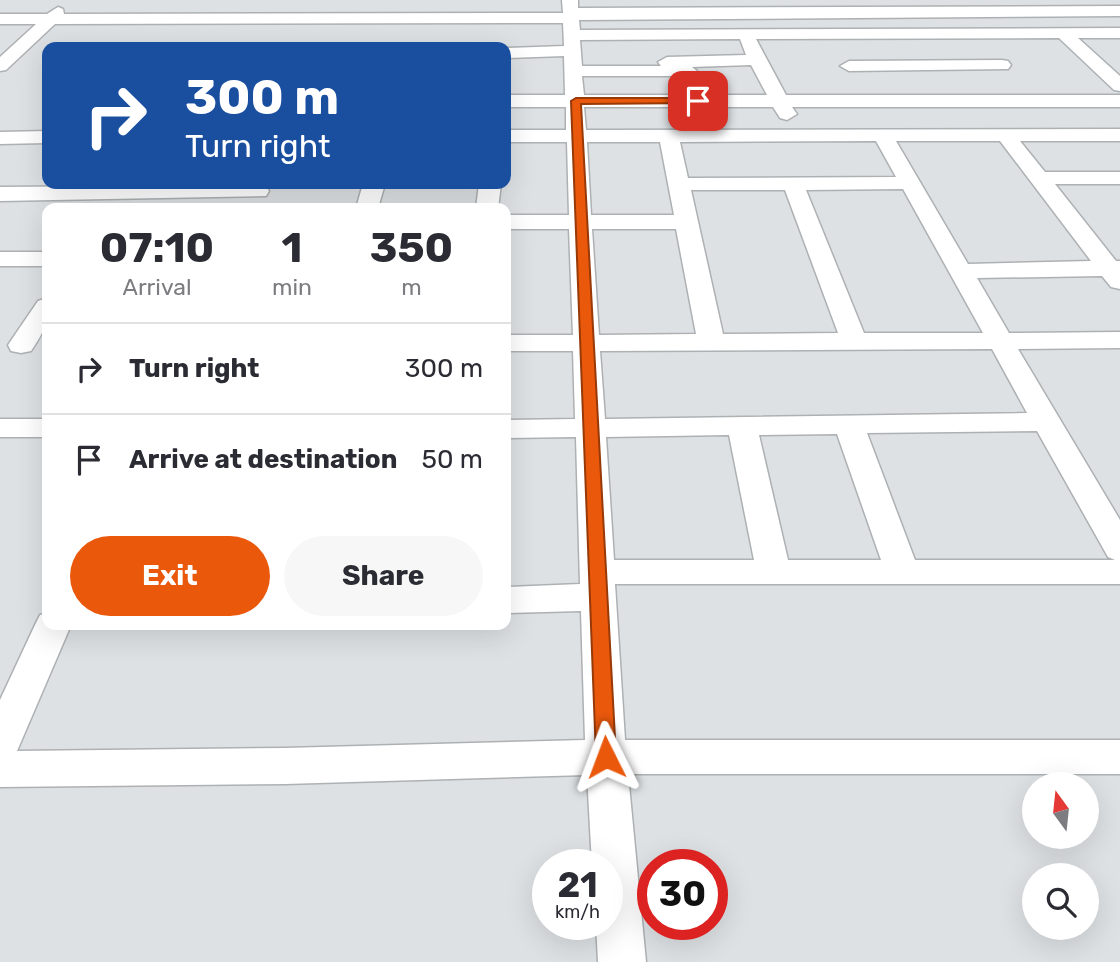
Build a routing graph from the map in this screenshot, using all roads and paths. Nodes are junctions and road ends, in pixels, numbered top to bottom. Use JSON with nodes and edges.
{"nodes":[{"id":1,"x":71,"y":0,"type":"edge"},
{"id":2,"x":166,"y":0,"type":"edge"},
{"id":3,"x":251,"y":0,"type":"edge"},
{"id":4,"x":346,"y":0,"type":"edge"},
{"id":5,"x":893,"y":5,"type":"edge"},
{"id":6,"x":959,"y":10,"type":"junction"},
{"id":7,"x":793,"y":11,"type":"junction"},
{"id":8,"x":1120,"y":11,"type":"edge"},
{"id":9,"x":0,"y":19,"type":"edge"},
{"id":10,"x":50,"y":19,"type":"junction"},
{"id":11,"x":149,"y":19,"type":"junction"},
{"id":12,"x":237,"y":19,"type":"junction"},
{"id":13,"x":339,"y":19,"type":"junction"},
{"id":14,"x":1120,"y":33,"type":"edge"},
{"id":15,"x":808,"y":34,"type":"junction"},
{"id":16,"x":830,"y":34,"type":"junction"},
{"id":17,"x":977,"y":34,"type":"junction"},
{"id":18,"x":1064,"y":34,"type":"junction"},
{"id":19,"x":642,"y":35,"type":"junction"},
{"id":20,"x":746,"y":35,"type":"junction"},
{"id":21,"x":330,"y":38,"type":"dead end"},
{"id":22,"x":573,"y":41,"type":"edge"},
{"id":23,"x":511,"y":52,"type":"edge"},
{"id":24,"x":36,"y":55,"type":"dead end"},
{"id":25,"x":4,"y":59,"type":"edge"},
{"id":26,"x":757,"y":61,"type":"junction"},
{"id":27,"x":648,"y":66,"type":"junction"},
{"id":28,"x":687,"y":66,"type":"junction"},
{"id":29,"x":849,"y":66,"type":"junction"},
{"id":30,"x":1010,"y":74,"type":"junction"},
{"id":31,"x":1120,"y":86,"type":"edge"},
{"id":32,"x":511,"y":97,"type":"edge"},
{"id":33,"x":778,"y":100,"type":"junction"},
{"id":34,"x":698,"y":101,"type":"junction"},
{"id":35,"x":838,"y":101,"type":"junction"},
{"id":36,"x":869,"y":101,"type":"junction"},
{"id":37,"x":1035,"y":101,"type":"junction"},
{"id":38,"x":1120,"y":101,"type":"edge"},
{"id":39,"x":1005,"y":135,"type":"junction"},
{"id":40,"x":1064,"y":135,"type":"junction"},
{"id":41,"x":1120,"y":135,"type":"edge"},
{"id":42,"x":511,"y":136,"type":"edge"},
{"id":43,"x":799,"y":136,"type":"junction"},
{"id":44,"x":871,"y":136,"type":"junction"},
{"id":45,"x":42,"y":137,"type":"edge"},
{"id":46,"x":578,"y":137,"type":"junction"},
{"id":47,"x":669,"y":137,"type":"junction"},
{"id":48,"x":0,"y":138,"type":"edge"},
{"id":49,"x":1039,"y":178,"type":"junction"},
{"id":50,"x":1120,"y":178,"type":"edge"},
{"id":51,"x":793,"y":183,"type":"junction"},
{"id":52,"x":911,"y":183,"type":"junction"},
{"id":53,"x":679,"y":184,"type":"junction"},
{"id":54,"x":0,"y":194,"type":"edge"},
{"id":55,"x":256,"y":194,"type":"edge"},
{"id":56,"x":118,"y":201,"type":"edge"},
{"id":57,"x":511,"y":222,"type":"edge"},
{"id":58,"x":686,"y":222,"type":"junction"},
{"id":59,"x":582,"y":223,"type":"junction"},
{"id":60,"x":0,"y":259,"type":"edge"},
{"id":61,"x":42,"y":259,"type":"edge"},
{"id":62,"x":961,"y":271,"type":"junction"},
{"id":63,"x":1116,"y":272,"type":"edge"},
{"id":64,"x":42,"y":314,"type":"edge"},
{"id":65,"x":1000,"y":340,"type":"junction"},
{"id":66,"x":1120,"y":340,"type":"edge"},
{"id":67,"x":854,"y":341,"type":"junction"},
{"id":68,"x":587,"y":342,"type":"junction"},
{"id":69,"x":711,"y":342,"type":"junction"},
{"id":70,"x":511,"y":343,"type":"edge"},
{"id":71,"x":23,"y":345,"type":"edge"},
{"id":72,"x":1047,"y":422,"type":"junction"},
{"id":73,"x":849,"y":425,"type":"junction"},
{"id":74,"x":742,"y":426,"type":"junction"},
{"id":75,"x":591,"y":427,"type":"junction"},
{"id":76,"x":0,"y":428,"type":"edge"},
{"id":77,"x":42,"y":428,"type":"edge"},
{"id":78,"x":511,"y":429,"type":"edge"},
{"id":79,"x":1120,"y":549,"type":"edge"},
{"id":80,"x":902,"y":571,"type":"junction"},
{"id":81,"x":1120,"y":572,"type":"edge"},
{"id":82,"x":774,"y":573,"type":"junction"},
{"id":83,"x":598,"y":584,"type":"junction"},
{"id":84,"x":511,"y":599,"type":"edge"},
{"id":85,"x":51,"y":630,"type":"edge"},
{"id":86,"x":0,"y":744,"type":"edge"},
{"id":87,"x":606,"y":757,"type":"junction"},
{"id":88,"x":1120,"y":757,"type":"edge"},
{"id":89,"x":0,"y":768,"type":"edge"},
{"id":90,"x":622,"y":962,"type":"edge"}],
"edges":[{"from":1,"to":10,"type":"street"},
{"from":2,"to":11,"type":"street"},
{"from":3,"to":12,"type":"street"},
{"from":4,"to":13,"type":"street"},
{"from":5,"to":6,"type":"street"},
{"from":5,"to":7,"type":"street"},
{"from":6,"to":8,"type":"street"},
{"from":6,"to":17,"type":"street"},
{"from":7,"to":15,"type":"street"},
{"from":7,"to":22,"type":"street"},
{"from":9,"to":10,"type":"street"},
{"from":10,"to":11,"type":"street"},
{"from":10,"to":25,"type":"street"},
{"from":11,"to":12,"type":"street"},
{"from":12,"to":13,"type":"street"},
{"from":13,"to":21,"type":"street"},
{"from":13,"to":22,"type":"street"},
{"from":14,"to":18,"type":"street"},
{"from":15,"to":16,"type":"street"},
{"from":15,"to":20,"type":"street"},
{"from":16,"to":17,"type":"street"},
{"from":16,"to":29,"type":"street"},
{"from":17,"to":18,"type":"street"},
{"from":17,"to":30,"type":"street"},
{"from":18,"to":31,"type":"street"},
{"from":19,"to":20,"type":"street"},
{"from":19,"to":22,"type":"street"},
{"from":19,"to":27,"type":"street"},
{"from":20,"to":26,"type":"street"},
{"from":22,"to":23,"type":"street"},
{"from":22,"to":27,"type":"street"},
{"from":22,"to":32,"type":"street"},
{"from":22,"to":34,"type":"street"},
{"from":22,"to":46,"type":"street"},
{"from":24,"to":25,"type":"street"},
{"from":26,"to":28,"type":"street"},
{"from":26,"to":33,"type":"street"},
{"from":27,"to":28,"type":"street"},
{"from":28,"to":34,"type":"street"},
{"from":29,"to":30,"type":"street"},
{"from":29,"to":36,"type":"street"},
{"from":30,"to":37,"type":"street"},
{"from":33,"to":34,"type":"street"},
{"from":33,"to":35,"type":"street"},
{"from":33,"to":43,"type":"street"},
{"from":35,"to":36,"type":"street"},
{"from":35,"to":44,"type":"street"},
{"from":36,"to":37,"type":"street"},
{"from":37,"to":38,"type":"street"},
{"from":37,"to":40,"type":"street"},
{"from":39,"to":40,"type":"street"},
{"from":39,"to":44,"type":"street"},
{"from":39,"to":49,"type":"street"},
{"from":40,"to":41,"type":"street"},
{"from":42,"to":46,"type":"street"},
{"from":43,"to":44,"type":"street"},
{"from":43,"to":47,"type":"street"},
{"from":44,"to":52,"type":"street"},
{"from":45,"to":48,"type":"street"},
{"from":46,"to":47,"type":"street"},
{"from":46,"to":59,"type":"street"},
{"from":47,"to":53,"type":"street"},
{"from":49,"to":50,"type":"street"},
{"from":49,"to":63,"type":"street"},
{"from":51,"to":52,"type":"street"},
{"from":51,"to":53,"type":"street"},
{"from":51,"to":67,"type":"street"},
{"from":52,"to":62,"type":"street"},
{"from":53,"to":58,"type":"street"},
{"from":54,"to":56,"type":"street"},
{"from":55,"to":56,"type":"street"},
{"from":57,"to":59,"type":"street"},
{"from":58,"to":59,"type":"street"},
{"from":58,"to":69,"type":"street"},
{"from":59,"to":68,"type":"street"},
{"from":60,"to":61,"type":"street"},
{"from":62,"to":63,"type":"street"},
{"from":62,"to":65,"type":"street"},
{"from":64,"to":71,"type":"street"},
{"from":65,"to":66,"type":"street"},
{"from":65,"to":67,"type":"street"},
{"from":65,"to":72,"type":"street"},
{"from":67,"to":69,"type":"street"},
{"from":68,"to":69,"type":"street"},
{"from":68,"to":70,"type":"street"},
{"from":68,"to":75,"type":"street"},
{"from":72,"to":73,"type":"street"},
{"from":72,"to":79,"type":"street"},
{"from":73,"to":74,"type":"street"},
{"from":73,"to":80,"type":"street"},
{"from":74,"to":75,"type":"street"},
{"from":74,"to":82,"type":"street"},
{"from":75,"to":78,"type":"street"},
{"from":75,"to":83,"type":"street"},
{"from":76,"to":77,"type":"street"},
{"from":80,"to":81,"type":"street"},
{"from":80,"to":82,"type":"street"},
{"from":82,"to":83,"type":"street"},
{"from":83,"to":84,"type":"street"},
{"from":83,"to":87,"type":"street"},
{"from":85,"to":86,"type":"street"},
{"from":87,"to":88,"type":"street"},
{"from":87,"to":89,"type":"street"},
{"from":87,"to":90,"type":"street"}]}
